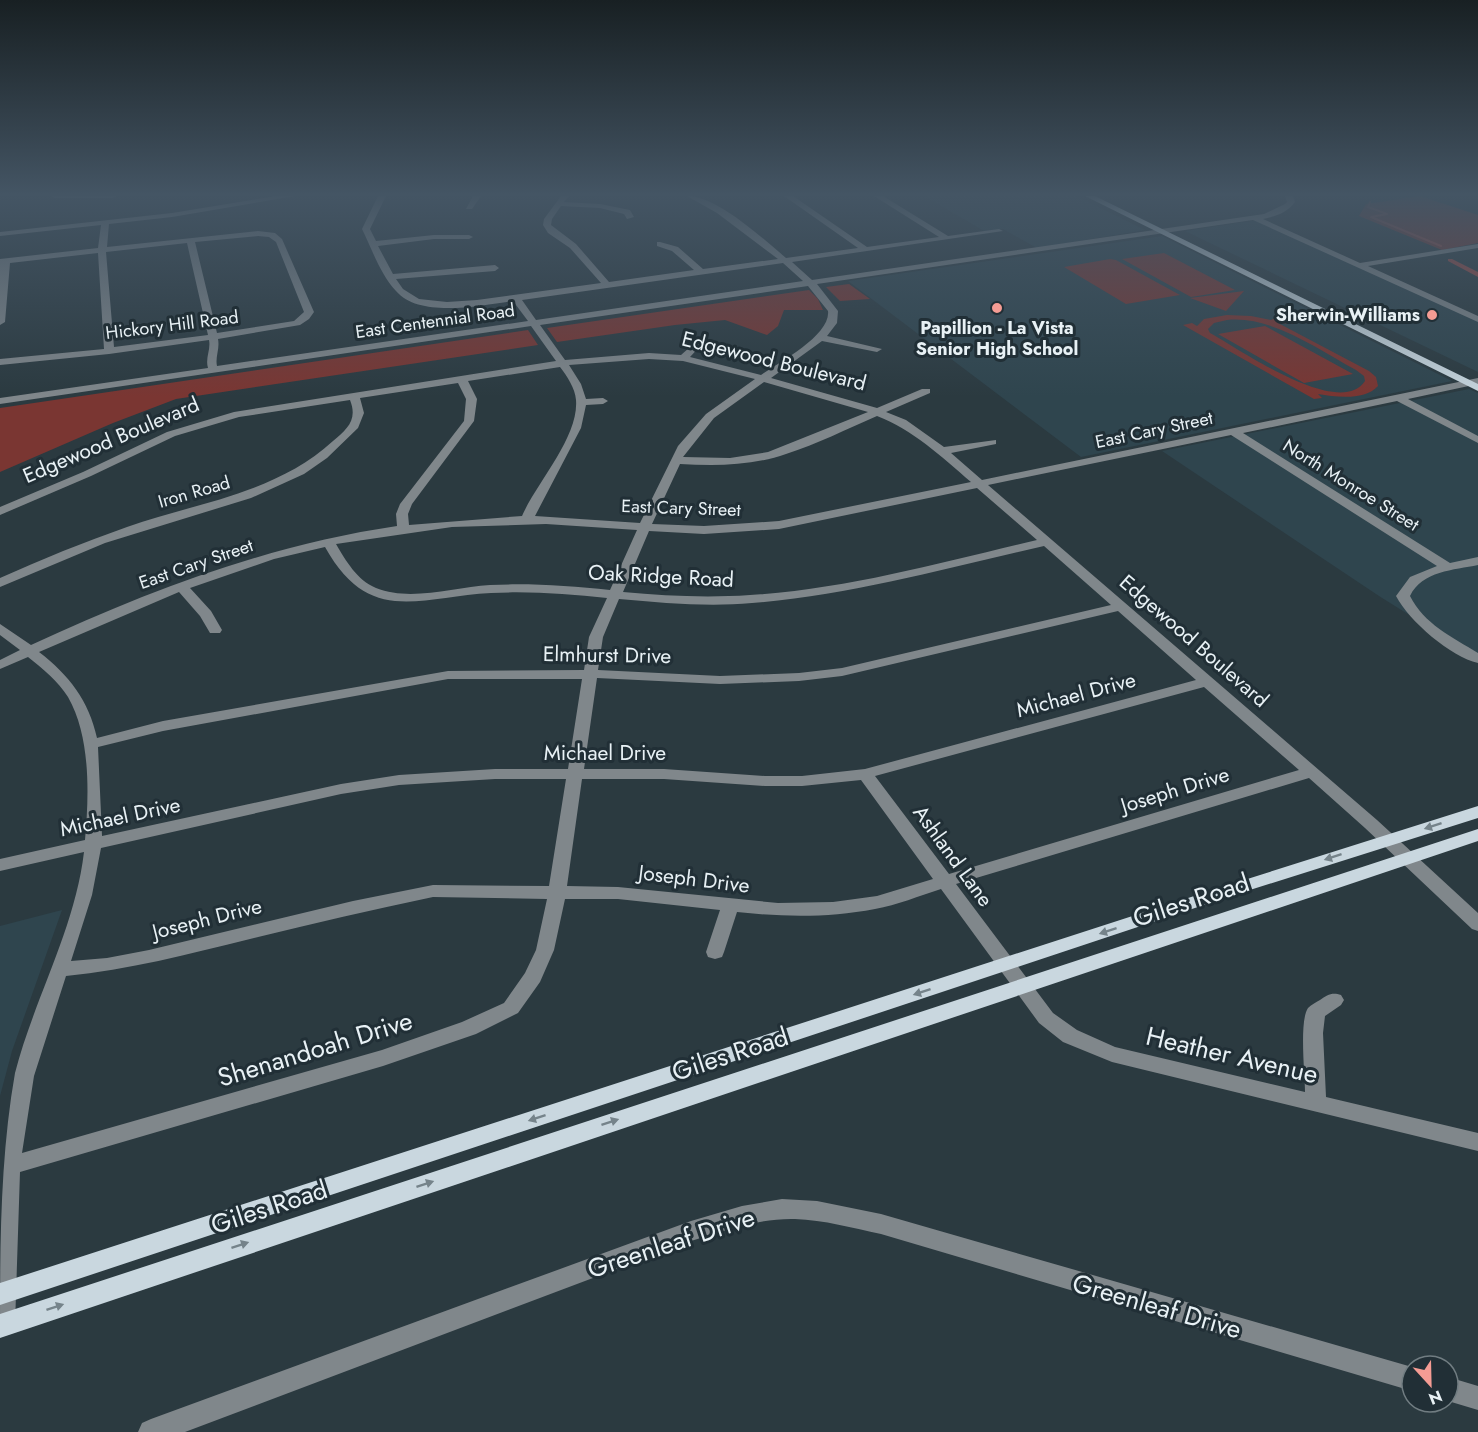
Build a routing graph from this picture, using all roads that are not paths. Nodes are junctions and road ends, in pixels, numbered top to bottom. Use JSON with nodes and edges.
{"nodes":[{"id":1,"x":3,"y":262,"type":"edge"},
{"id":2,"x":103,"y":263,"type":"edge"},
{"id":3,"x":196,"y":263,"type":"edge"},
{"id":4,"x":290,"y":263,"type":"edge"},
{"id":5,"x":384,"y":263,"type":"edge"},
{"id":6,"x":588,"y":263,"type":"edge"},
{"id":7,"x":691,"y":263,"type":"edge"},
{"id":8,"x":771,"y":263,"type":"edge"},
{"id":9,"x":785,"y":263,"type":"edge"},
{"id":10,"x":941,"y":263,"type":"edge"},
{"id":11,"x":1226,"y":263,"type":"edge"},
{"id":12,"x":1236,"y":263,"type":"edge"},
{"id":13,"x":1353,"y":263,"type":"edge"},
{"id":14,"x":1387,"y":263,"type":"edge"},
{"id":15,"x":1362,"y":267,"type":"junction"},
{"id":16,"x":495,"y":268,"type":"dead end"},
{"id":17,"x":702,"y":273,"type":"junction"},
{"id":18,"x":392,"y":277,"type":"junction"},
{"id":19,"x":809,"y":282,"type":"junction"},
{"id":20,"x":608,"y":286,"type":"junction"},
{"id":21,"x":2,"y":293,"type":"edge"},
{"id":22,"x":516,"y":298,"type":"junction"},
{"id":23,"x":1478,"y":319,"type":"edge"},
{"id":24,"x":0,"y":322,"type":"edge"},
{"id":25,"x":534,"y":323,"type":"junction"},
{"id":26,"x":820,"y":338,"type":"junction"},
{"id":27,"x":698,"y":343,"type":"dead end"},
{"id":28,"x":877,"y":349,"type":"dead end"},
{"id":29,"x":109,"y":351,"type":"junction"},
{"id":30,"x":221,"y":353,"type":"junction"},
{"id":31,"x":683,"y":358,"type":"junction"},
{"id":32,"x":0,"y":362,"type":"edge"},
{"id":33,"x":562,"y":363,"type":"junction"},
{"id":34,"x":213,"y":369,"type":"junction"},
{"id":35,"x":461,"y":379,"type":"junction"},
{"id":36,"x":764,"y":379,"type":"junction"},
{"id":37,"x":1475,"y":383,"type":"edge"},
{"id":38,"x":926,"y":391,"type":"dead end"},
{"id":39,"x":354,"y":396,"type":"junction"},
{"id":40,"x":1399,"y":398,"type":"junction"},
{"id":41,"x":0,"y":401,"type":"edge"},
{"id":42,"x":603,"y":401,"type":"dead end"},
{"id":43,"x":581,"y":402,"type":"junction"},
{"id":44,"x":878,"y":412,"type":"junction"},
{"id":45,"x":214,"y":420,"type":"junction"},
{"id":46,"x":228,"y":432,"type":"dead end"},
{"id":47,"x":1234,"y":432,"type":"junction"},
{"id":48,"x":1478,"y":440,"type":"edge"},
{"id":49,"x":992,"y":442,"type":"dead end"},
{"id":50,"x":942,"y":451,"type":"junction"},
{"id":51,"x":676,"y":460,"type":"junction"},
{"id":52,"x":981,"y":484,"type":"junction"},
{"id":53,"x":0,"y":511,"type":"edge"},
{"id":54,"x":527,"y":520,"type":"junction"},
{"id":55,"x":646,"y":526,"type":"junction"},
{"id":56,"x":403,"y":529,"type":"junction"},
{"id":57,"x":1046,"y":542,"type":"junction"},
{"id":58,"x":329,"y":543,"type":"junction"},
{"id":59,"x":1478,"y":561,"type":"edge"},
{"id":60,"x":1449,"y":568,"type":"junction"},
{"id":61,"x":0,"y":583,"type":"edge"},
{"id":62,"x":181,"y":586,"type":"junction"},
{"id":63,"x":615,"y":594,"type":"junction"},
{"id":64,"x":1120,"y":607,"type":"junction"},
{"id":65,"x":0,"y":628,"type":"edge"},
{"id":66,"x":214,"y":630,"type":"dead end"},
{"id":67,"x":27,"y":652,"type":"junction"},
{"id":68,"x":1478,"y":659,"type":"edge"},
{"id":69,"x":0,"y":665,"type":"edge"},
{"id":70,"x":590,"y":674,"type":"junction"},
{"id":71,"x":1205,"y":682,"type":"junction"},
{"id":72,"x":91,"y":744,"type":"junction"},
{"id":73,"x":1312,"y":772,"type":"junction"},
{"id":74,"x":575,"y":774,"type":"junction"},
{"id":75,"x":865,"y":774,"type":"junction"},
{"id":76,"x":1478,"y":812,"type":"edge"},
{"id":77,"x":1478,"y":835,"type":"edge"},
{"id":78,"x":1389,"y":840,"type":"junction"},
{"id":79,"x":93,"y":844,"type":"junction"},
{"id":80,"x":1408,"y":857,"type":"junction"},
{"id":81,"x":0,"y":865,"type":"edge"},
{"id":82,"x":945,"y":884,"type":"junction"},
{"id":83,"x":557,"y":892,"type":"junction"},
{"id":84,"x":730,"y":906,"type":"junction"},
{"id":85,"x":1478,"y":924,"type":"edge"},
{"id":86,"x":715,"y":952,"type":"dead end"},
{"id":87,"x":1006,"y":964,"type":"junction"},
{"id":88,"x":60,"y":969,"type":"junction"},
{"id":89,"x":1021,"y":985,"type":"junction"},
{"id":90,"x":1334,"y":1000,"type":"dead end"},
{"id":91,"x":1316,"y":1102,"type":"junction"},
{"id":92,"x":1478,"y":1142,"type":"edge"},
{"id":93,"x":10,"y":1166,"type":"junction"},
{"id":94,"x":2,"y":1293,"type":"edge"},
{"id":95,"x":1,"y":1325,"type":"edge"},
{"id":96,"x":1400,"y":1375,"type":"edge"},
{"id":97,"x":1460,"y":1393,"type":"edge"},
{"id":98,"x":1478,"y":1398,"type":"edge"},
{"id":99,"x":151,"y":1432,"type":"edge"}],
"edges":[{"from":1,"to":21,"type":"street"},
{"from":2,"to":29,"type":"street"},
{"from":3,"to":30,"type":"street"},
{"from":4,"to":30,"type":"street","name":"Hickory Hill Road"},
{"from":5,"to":18,"type":"street"},
{"from":6,"to":20,"type":"street"},
{"from":7,"to":17,"type":"street"},
{"from":8,"to":17,"type":"street"},
{"from":9,"to":19,"type":"street"},
{"from":10,"to":19,"type":"street","name":"East Centennial Road"},
{"from":11,"to":37,"type":"main road"},
{"from":12,"to":37,"type":"main road"},
{"from":13,"to":15,"type":"street"},
{"from":14,"to":15,"type":"street"},
{"from":15,"to":23,"type":"street"},
{"from":16,"to":18,"type":"street"},
{"from":17,"to":20,"type":"street"},
{"from":18,"to":22,"type":"street"},
{"from":19,"to":25,"type":"street","name":"East Centennial Road"},
{"from":19,"to":26,"type":"street"},
{"from":20,"to":22,"type":"street"},
{"from":21,"to":24,"type":"street"},
{"from":22,"to":25,"type":"street"},
{"from":25,"to":30,"type":"street","name":"East Centennial Road"},
{"from":25,"to":33,"type":"street"},
{"from":26,"to":28,"type":"street"},
{"from":26,"to":36,"type":"street","name":"Shenandoah Drive"},
{"from":27,"to":31,"type":"street"},
{"from":29,"to":30,"type":"street","name":"Hickory Hill Road"},
{"from":29,"to":32,"type":"street","name":"Hickory Hill Road"},
{"from":30,"to":34,"type":"street","name":"East Centennial Road"},
{"from":30,"to":34,"type":"street"},
{"from":31,"to":33,"type":"street","name":"Edgewood Boulevard"},
{"from":31,"to":36,"type":"street","name":"Edgewood Boulevard"},
{"from":33,"to":35,"type":"street","name":"Edgewood Boulevard"},
{"from":33,"to":43,"type":"street"},
{"from":34,"to":41,"type":"street","name":"East Centennial Road"},
{"from":35,"to":39,"type":"street","name":"Edgewood Boulevard"},
{"from":35,"to":56,"type":"street"},
{"from":36,"to":44,"type":"street","name":"Edgewood Boulevard"},
{"from":36,"to":51,"type":"street","name":"Shenandoah Drive"},
{"from":37,"to":40,"type":"street","name":"East Cary Street"},
{"from":38,"to":44,"type":"street"},
{"from":39,"to":45,"type":"street","name":"Edgewood Boulevard"},
{"from":39,"to":61,"type":"street","name":"Iron Road"},
{"from":40,"to":47,"type":"street","name":"East Cary Street"},
{"from":40,"to":48,"type":"street"},
{"from":42,"to":43,"type":"street"},
{"from":43,"to":54,"type":"street"},
{"from":44,"to":50,"type":"street","name":"Edgewood Boulevard"},
{"from":44,"to":51,"type":"street"},
{"from":45,"to":46,"type":"street"},
{"from":45,"to":53,"type":"street","name":"Edgewood Boulevard"},
{"from":47,"to":52,"type":"street","name":"East Cary Street"},
{"from":47,"to":60,"type":"street","name":"North Monroe Street"},
{"from":49,"to":50,"type":"street"},
{"from":50,"to":52,"type":"street","name":"Edgewood Boulevard"},
{"from":51,"to":55,"type":"street","name":"Shenandoah Drive"},
{"from":52,"to":55,"type":"street","name":"East Cary Street"},
{"from":52,"to":57,"type":"street","name":"Edgewood Boulevard"},
{"from":54,"to":55,"type":"street","name":"East Cary Street"},
{"from":54,"to":56,"type":"street","name":"East Cary Street"},
{"from":55,"to":63,"type":"street","name":"Shenandoah Drive"},
{"from":56,"to":58,"type":"street","name":"East Cary Street"},
{"from":57,"to":63,"type":"street","name":"Oak Ridge Road"},
{"from":57,"to":64,"type":"street","name":"Edgewood Boulevard"},
{"from":58,"to":62,"type":"street","name":"East Cary Street"},
{"from":58,"to":63,"type":"street","name":"Oak Ridge Road"},
{"from":59,"to":60,"type":"street"},
{"from":60,"to":68,"type":"street"},
{"from":62,"to":66,"type":"street"},
{"from":62,"to":67,"type":"street","name":"East Cary Street"},
{"from":63,"to":70,"type":"street","name":"Shenandoah Drive"},
{"from":64,"to":70,"type":"street","name":"Elmhurst Drive"},
{"from":64,"to":71,"type":"street","name":"Edgewood Boulevard"},
{"from":65,"to":67,"type":"street"},
{"from":67,"to":69,"type":"street","name":"East Cary Street"},
{"from":67,"to":72,"type":"street"},
{"from":70,"to":72,"type":"street","name":"Elmhurst Drive"},
{"from":70,"to":74,"type":"street","name":"Shenandoah Drive"},
{"from":71,"to":73,"type":"street","name":"Edgewood Boulevard"},
{"from":71,"to":75,"type":"street","name":"Michael Drive"},
{"from":72,"to":79,"type":"street"},
{"from":73,"to":78,"type":"street","name":"Edgewood Boulevard"},
{"from":73,"to":82,"type":"street","name":"Joseph Drive"},
{"from":74,"to":75,"type":"street","name":"Michael Drive"},
{"from":74,"to":79,"type":"street","name":"Michael Drive"},
{"from":74,"to":83,"type":"street","name":"Shenandoah Drive"},
{"from":75,"to":82,"type":"street","name":"Ashland Lane"},
{"from":76,"to":78,"type":"main road","name":"Giles Road","one_way":true},
{"from":77,"to":80,"type":"main road","name":"Giles Road"},
{"from":78,"to":80,"type":"street","name":"Edgewood Boulevard"},
{"from":78,"to":87,"type":"main road","name":"Giles Road","one_way":true},
{"from":79,"to":81,"type":"street","name":"Michael Drive"},
{"from":79,"to":88,"type":"street"},
{"from":80,"to":85,"type":"street","name":"Edgewood Boulevard"},
{"from":80,"to":89,"type":"main road","name":"Giles Road"},
{"from":82,"to":84,"type":"street","name":"Joseph Drive"},
{"from":82,"to":87,"type":"street","name":"Ashland Lane"},
{"from":83,"to":84,"type":"street","name":"Joseph Drive"},
{"from":83,"to":88,"type":"street","name":"Joseph Drive"},
{"from":83,"to":93,"type":"street","name":"Shenandoah Drive"},
{"from":84,"to":86,"type":"street"},
{"from":87,"to":89,"type":"street","name":"Heather Avenue"},
{"from":87,"to":94,"type":"main road","name":"Giles Road","one_way":true},
{"from":88,"to":93,"type":"street"},
{"from":89,"to":91,"type":"street","name":"Heather Avenue"},
{"from":95,"to":89,"type":"main road","name":"Giles Road","one_way":true},
{"from":90,"to":91,"type":"street"},
{"from":91,"to":92,"type":"street","name":"Heather Avenue"},
{"from":93,"to":94,"type":"street"},
{"from":94,"to":95,"type":"street"},
{"from":96,"to":99,"type":"street","name":"Greenleaf Drive"},
{"from":97,"to":98,"type":"street"}]}
